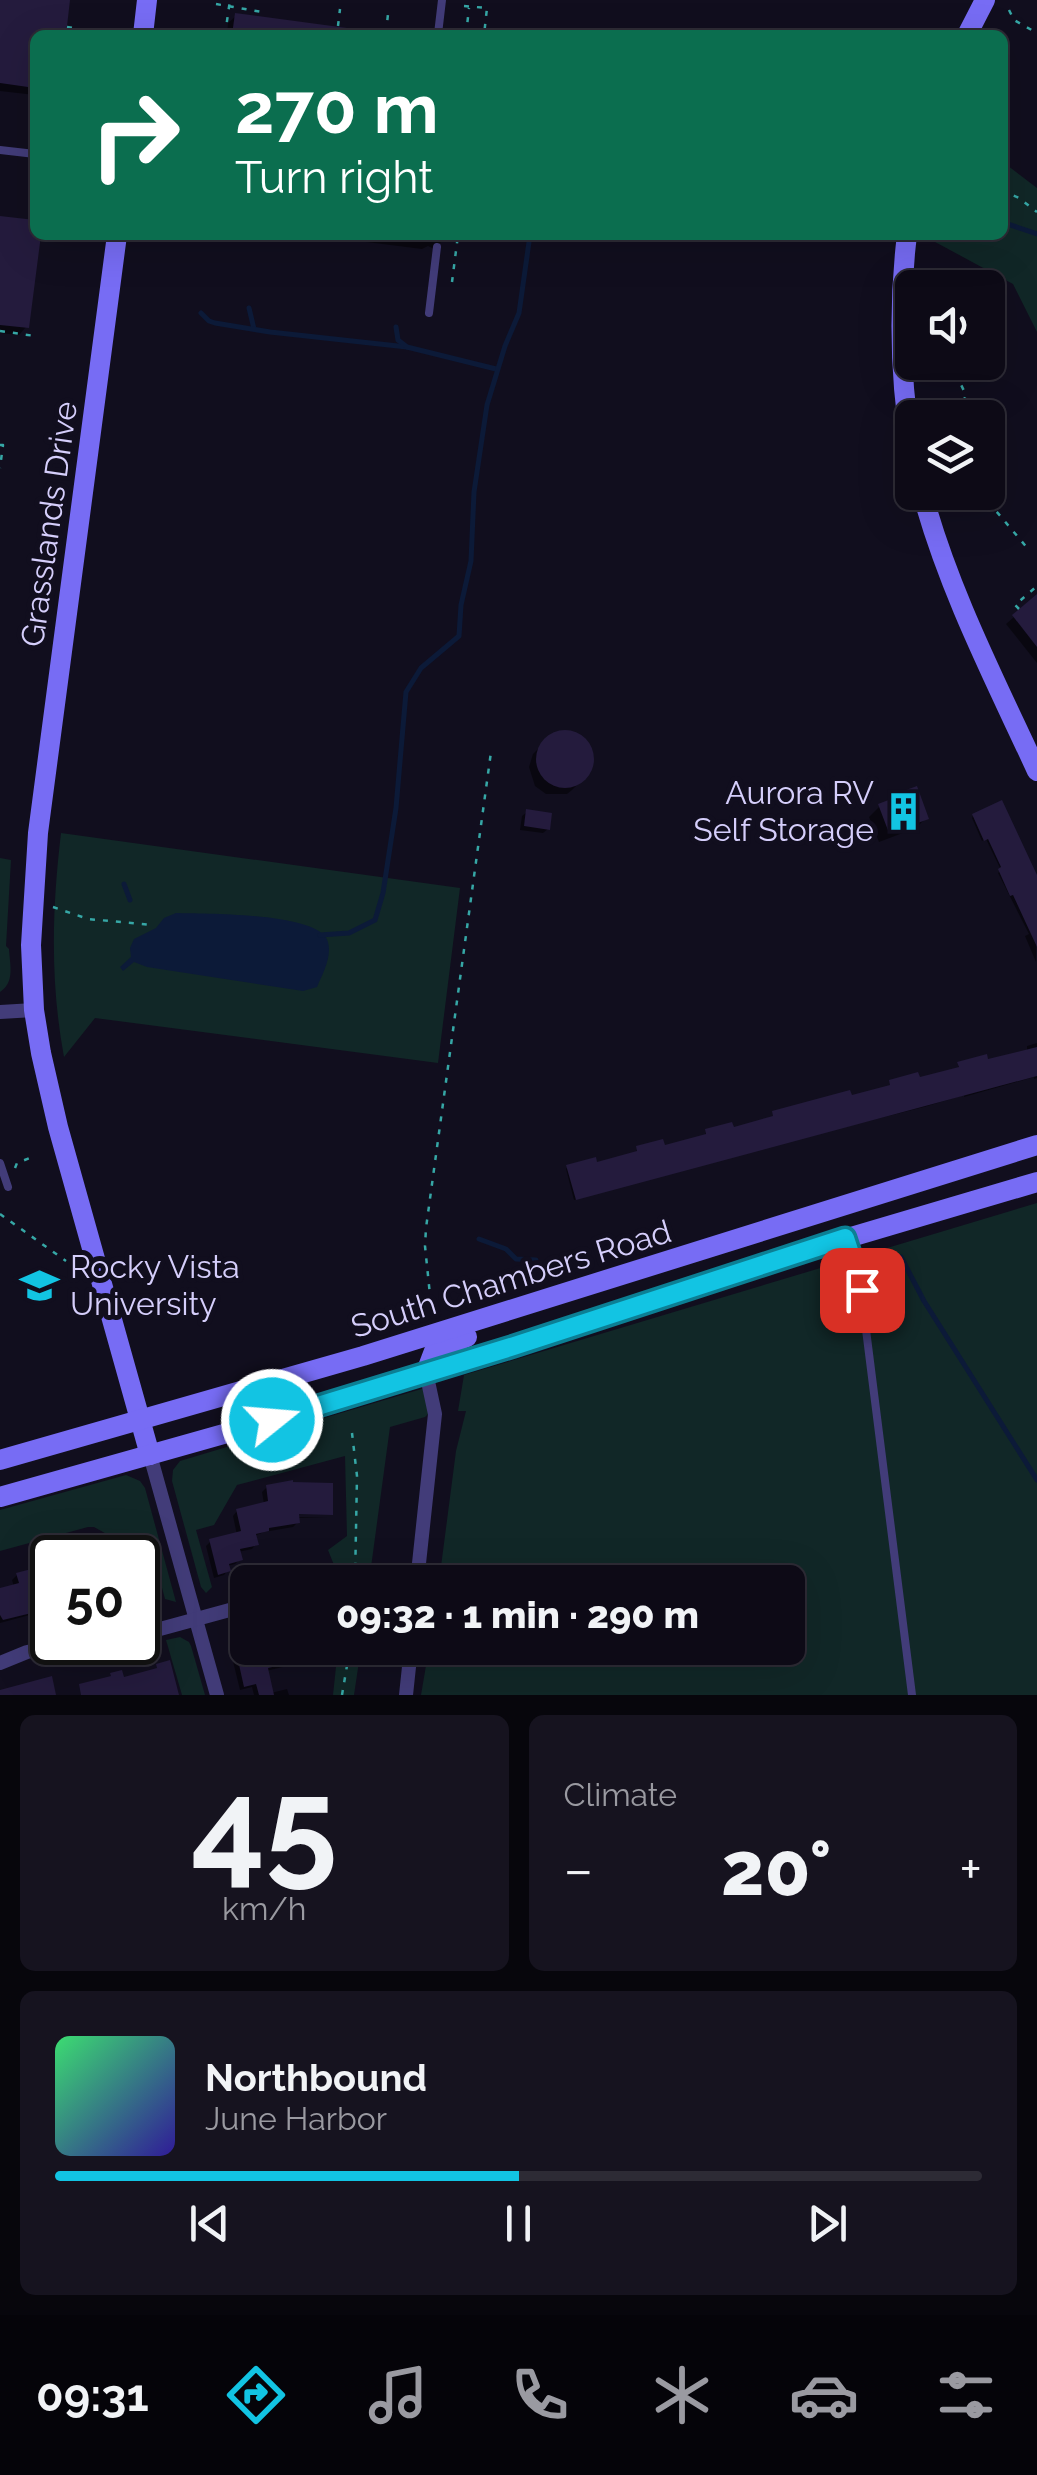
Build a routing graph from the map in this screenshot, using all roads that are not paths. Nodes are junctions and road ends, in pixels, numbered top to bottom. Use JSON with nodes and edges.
{"nodes":[{"id":1,"x":147,"y":0,"type":"edge"},
{"id":2,"x":442,"y":0,"type":"edge"},
{"id":3,"x":985,"y":0,"type":"edge"},
{"id":4,"x":143,"y":30,"type":"edge"},
{"id":5,"x":438,"y":30,"type":"edge"},
{"id":6,"x":970,"y":30,"type":"edge"},
{"id":7,"x":0,"y":150,"type":"edge"},
{"id":8,"x":30,"y":153,"type":"edge"},
{"id":9,"x":116,"y":240,"type":"edge"},
{"id":10,"x":906,"y":240,"type":"edge"},
{"id":11,"x":437,"y":247,"type":"dead end"},
{"id":12,"x":429,"y":314,"type":"dead end"},
{"id":13,"x":905,"y":400,"type":"edge"},
{"id":14,"x":928,"y":510,"type":"edge"},
{"id":15,"x":1037,"y":770,"type":"edge"},
{"id":16,"x":34,"y":1010,"type":"junction"},
{"id":17,"x":0,"y":1012,"type":"edge"},
{"id":18,"x":1037,"y":1145,"type":"edge"},
{"id":19,"x":0,"y":1163,"type":"edge"},
{"id":20,"x":1037,"y":1182,"type":"edge"},
{"id":21,"x":8,"y":1187,"type":"dead end"},
{"id":22,"x":845,"y":1238,"type":"junction"},
{"id":23,"x":555,"y":1297,"type":"junction"},
{"id":24,"x":426,"y":1372,"type":"junction"},
{"id":25,"x":141,"y":1421,"type":"junction"},
{"id":26,"x":150,"y":1456,"type":"junction"},
{"id":27,"x":0,"y":1460,"type":"edge"},
{"id":28,"x":0,"y":1497,"type":"edge"},
{"id":29,"x":420,"y":1565,"type":"edge"},
{"id":30,"x":230,"y":1609,"type":"edge"},
{"id":31,"x":196,"y":1619,"type":"junction"},
{"id":32,"x":160,"y":1629,"type":"edge"},
{"id":33,"x":30,"y":1651,"type":"edge"},
{"id":34,"x":0,"y":1663,"type":"edge"},
{"id":35,"x":409,"y":1665,"type":"edge"},
{"id":36,"x":217,"y":1695,"type":"edge"},
{"id":37,"x":406,"y":1695,"type":"edge"},
{"id":38,"x":912,"y":1695,"type":"edge"}],
"edges":[{"from":1,"to":4,"type":"main road"},
{"from":2,"to":5,"type":"lane"},
{"from":3,"to":6,"type":"main road"},
{"from":7,"to":8,"type":"lane"},
{"from":9,"to":16,"type":"main road","name":"Grasslands Drive"},
{"from":10,"to":13,"type":"main road"},
{"from":11,"to":12,"type":"lane"},
{"from":14,"to":15,"type":"main road"},
{"from":16,"to":17,"type":"street"},
{"from":16,"to":25,"type":"main road","name":"Grasslands Drive"},
{"from":18,"to":23,"type":"main road","name":"South Chambers Road"},
{"from":19,"to":21,"type":"lane"},
{"from":20,"to":22,"type":"main road","name":"South Chambers Road"},
{"from":22,"to":24,"type":"main road","name":"South Chambers Road"},
{"from":22,"to":38,"type":"lane"},
{"from":23,"to":24,"type":"main road"},
{"from":23,"to":25,"type":"main road","name":"South Chambers Road"},
{"from":24,"to":26,"type":"main road","name":"South Chambers Road"},
{"from":24,"to":29,"type":"street"},
{"from":25,"to":26,"type":"main road","name":"Grasslands Drive"},
{"from":25,"to":27,"type":"main road","name":"South Chambers Road"},
{"from":26,"to":28,"type":"main road","name":"South Chambers Road"},
{"from":26,"to":31,"type":"street","name":"Grasslands Drive"},
{"from":30,"to":31,"type":"street"},
{"from":31,"to":32,"type":"street"},
{"from":31,"to":36,"type":"street","name":"Grasslands Drive"},
{"from":33,"to":34,"type":"street"},
{"from":35,"to":37,"type":"street"}]}
